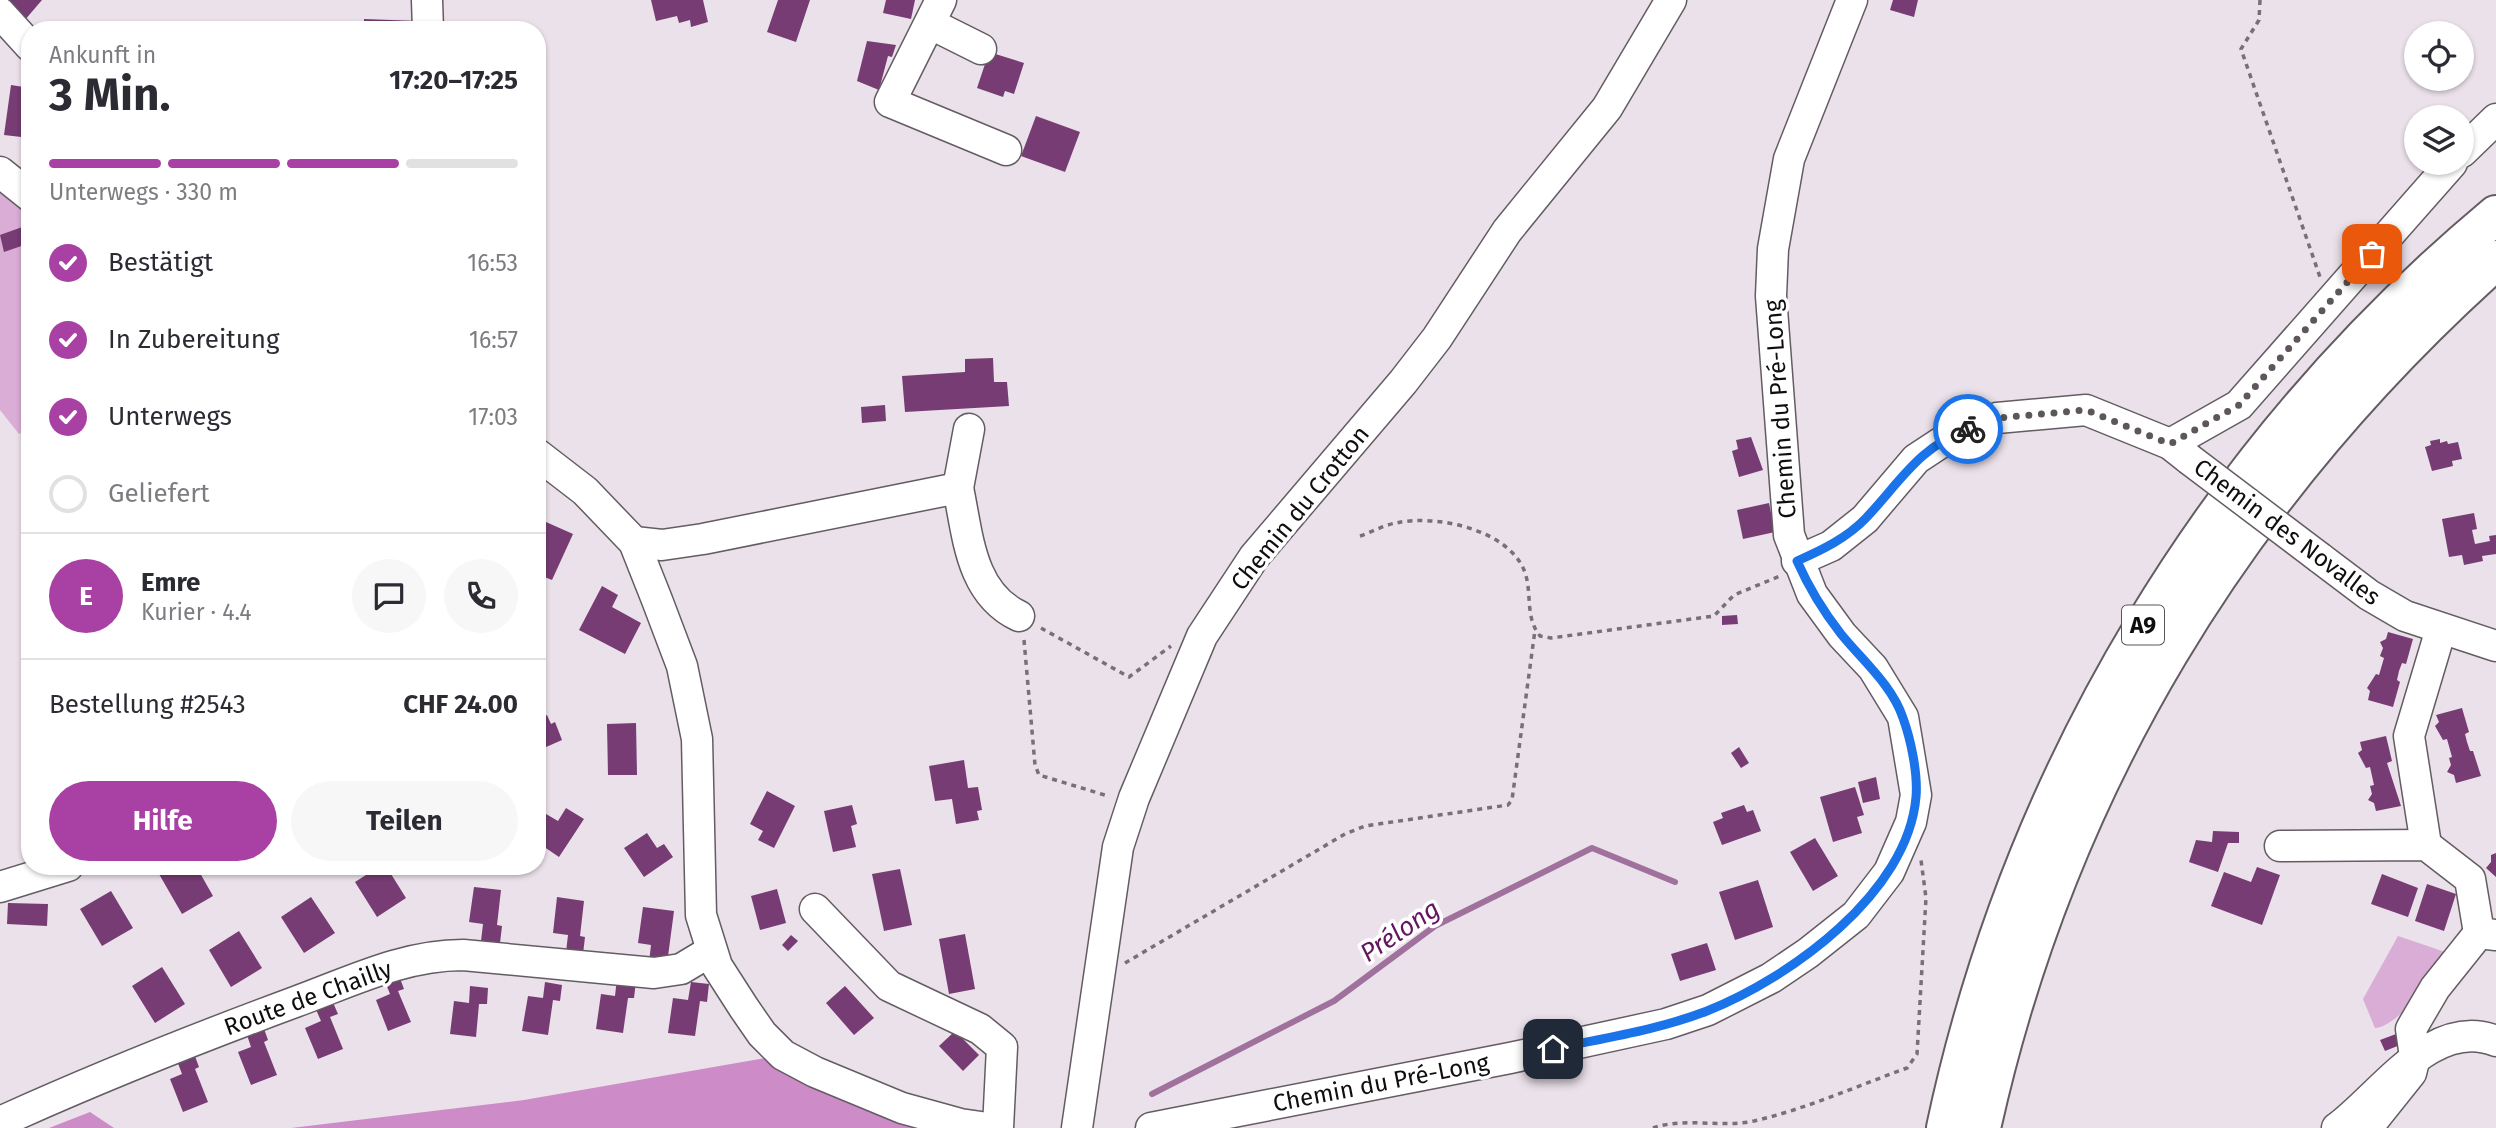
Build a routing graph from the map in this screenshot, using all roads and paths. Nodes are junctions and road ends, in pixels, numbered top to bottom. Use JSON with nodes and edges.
{"nodes":[{"id":1,"x":428,"y":0,"type":"edge"},
{"id":2,"x":1671,"y":0,"type":"edge"},
{"id":3,"x":1852,"y":0,"type":"edge"},
{"id":4,"x":2260,"y":0,"type":"edge"},
{"id":5,"x":936,"y":12,"type":"edge"},
{"id":6,"x":0,"y":13,"type":"edge"},
{"id":7,"x":428,"y":21,"type":"edge"},
{"id":8,"x":21,"y":36,"type":"edge"},
{"id":9,"x":981,"y":49,"type":"dead end"},
{"id":10,"x":2496,"y":119,"type":"edge"},
{"id":11,"x":2474,"y":140,"type":"edge"},
{"id":12,"x":1006,"y":150,"type":"dead end"},
{"id":13,"x":0,"y":172,"type":"edge"},
{"id":14,"x":2442,"y":175,"type":"edge"},
{"id":15,"x":21,"y":189,"type":"edge"},
{"id":16,"x":2496,"y":215,"type":"edge"},
{"id":17,"x":2496,"y":260,"type":"edge"},
{"id":18,"x":2330,"y":304,"type":"junction"},
{"id":19,"x":969,"y":429,"type":"dead end"},
{"id":20,"x":2179,"y":452,"type":"junction"},
{"id":21,"x":546,"y":461,"type":"edge"},
{"id":22,"x":958,"y":488,"type":"junction"},
{"id":23,"x":1360,"y":536,"type":"dead end"},
{"id":24,"x":634,"y":542,"type":"junction"},
{"id":25,"x":1797,"y":561,"type":"junction"},
{"id":26,"x":1019,"y":616,"type":"junction"},
{"id":27,"x":1535,"y":629,"type":"junction"},
{"id":28,"x":2441,"y":629,"type":"junction"},
{"id":29,"x":1202,"y":636,"type":"junction"},
{"id":30,"x":2496,"y":646,"type":"edge"},
{"id":31,"x":1132,"y":804,"type":"junction"},
{"id":32,"x":2426,"y":845,"type":"junction"},
{"id":33,"x":2280,"y":846,"type":"dead end"},
{"id":34,"x":1920,"y":856,"type":"dead end"},
{"id":35,"x":39,"y":875,"type":"edge"},
{"id":36,"x":0,"y":887,"type":"edge"},
{"id":37,"x":815,"y":909,"type":"dead end"},
{"id":38,"x":2487,"y":934,"type":"edge"},
{"id":39,"x":711,"y":951,"type":"junction"},
{"id":40,"x":1101,"y":964,"type":"junction"},
{"id":41,"x":2496,"y":1041,"type":"edge"},
{"id":42,"x":2415,"y":1057,"type":"junction"},
{"id":43,"x":0,"y":1122,"type":"edge"},
{"id":44,"x":988,"y":1128,"type":"edge"},
{"id":45,"x":998,"y":1128,"type":"edge"},
{"id":46,"x":1077,"y":1128,"type":"edge"},
{"id":47,"x":1151,"y":1128,"type":"edge"},
{"id":48,"x":1653,"y":1128,"type":"edge"},
{"id":49,"x":1946,"y":1128,"type":"edge"},
{"id":50,"x":1981,"y":1128,"type":"edge"},
{"id":51,"x":2337,"y":1128,"type":"edge"},
{"id":52,"x":2367,"y":1128,"type":"edge"}],
"edges":[{"from":1,"to":7,"type":"street"},
{"from":2,"to":29,"type":"street","name":"Chemin du Crotton"},
{"from":3,"to":25,"type":"street","name":"Chemin du Pré-Long"},
{"from":4,"to":18,"type":"path"},
{"from":5,"to":9,"type":"street"},
{"from":5,"to":12,"type":"street"},
{"from":6,"to":8,"type":"street"},
{"from":10,"to":11,"type":"street"},
{"from":13,"to":15,"type":"street"},
{"from":14,"to":18,"type":"street"},
{"from":16,"to":49,"type":"highway","number":"A9"},
{"from":17,"to":50,"type":"highway","number":"A9"},
{"from":18,"to":20,"type":"street"},
{"from":19,"to":22,"type":"street"},
{"from":20,"to":25,"type":"street","name":"Chemin des Novalles"},
{"from":20,"to":28,"type":"street","name":"Chemin des Novalles","bridge":true},
{"from":21,"to":24,"type":"street"},
{"from":22,"to":24,"type":"street"},
{"from":22,"to":26,"type":"street"},
{"from":23,"to":27,"type":"path"},
{"from":24,"to":39,"type":"street"},
{"from":25,"to":27,"type":"path"},
{"from":25,"to":47,"type":"street","name":"Chemin du Pré-Long"},
{"from":26,"to":29,"type":"path"},
{"from":26,"to":31,"type":"path"},
{"from":27,"to":40,"type":"path"},
{"from":28,"to":30,"type":"street","name":"Chemin des Novalles"},
{"from":28,"to":32,"type":"street"},
{"from":29,"to":31,"type":"street","name":"Chemin du Crotton"},
{"from":31,"to":40,"type":"street","name":"Chemin du Crotton"},
{"from":32,"to":33,"type":"street"},
{"from":32,"to":38,"type":"street"},
{"from":34,"to":48,"type":"path"},
{"from":35,"to":36,"type":"street"},
{"from":37,"to":45,"type":"street"},
{"from":38,"to":42,"type":"street"},
{"from":39,"to":43,"type":"street","name":"Route de Chailly"},
{"from":39,"to":44,"type":"street"},
{"from":40,"to":46,"type":"street","name":"Chemin du Crotton"},
{"from":41,"to":42,"type":"street"},
{"from":42,"to":51,"type":"street"},
{"from":42,"to":52,"type":"street"}]}
